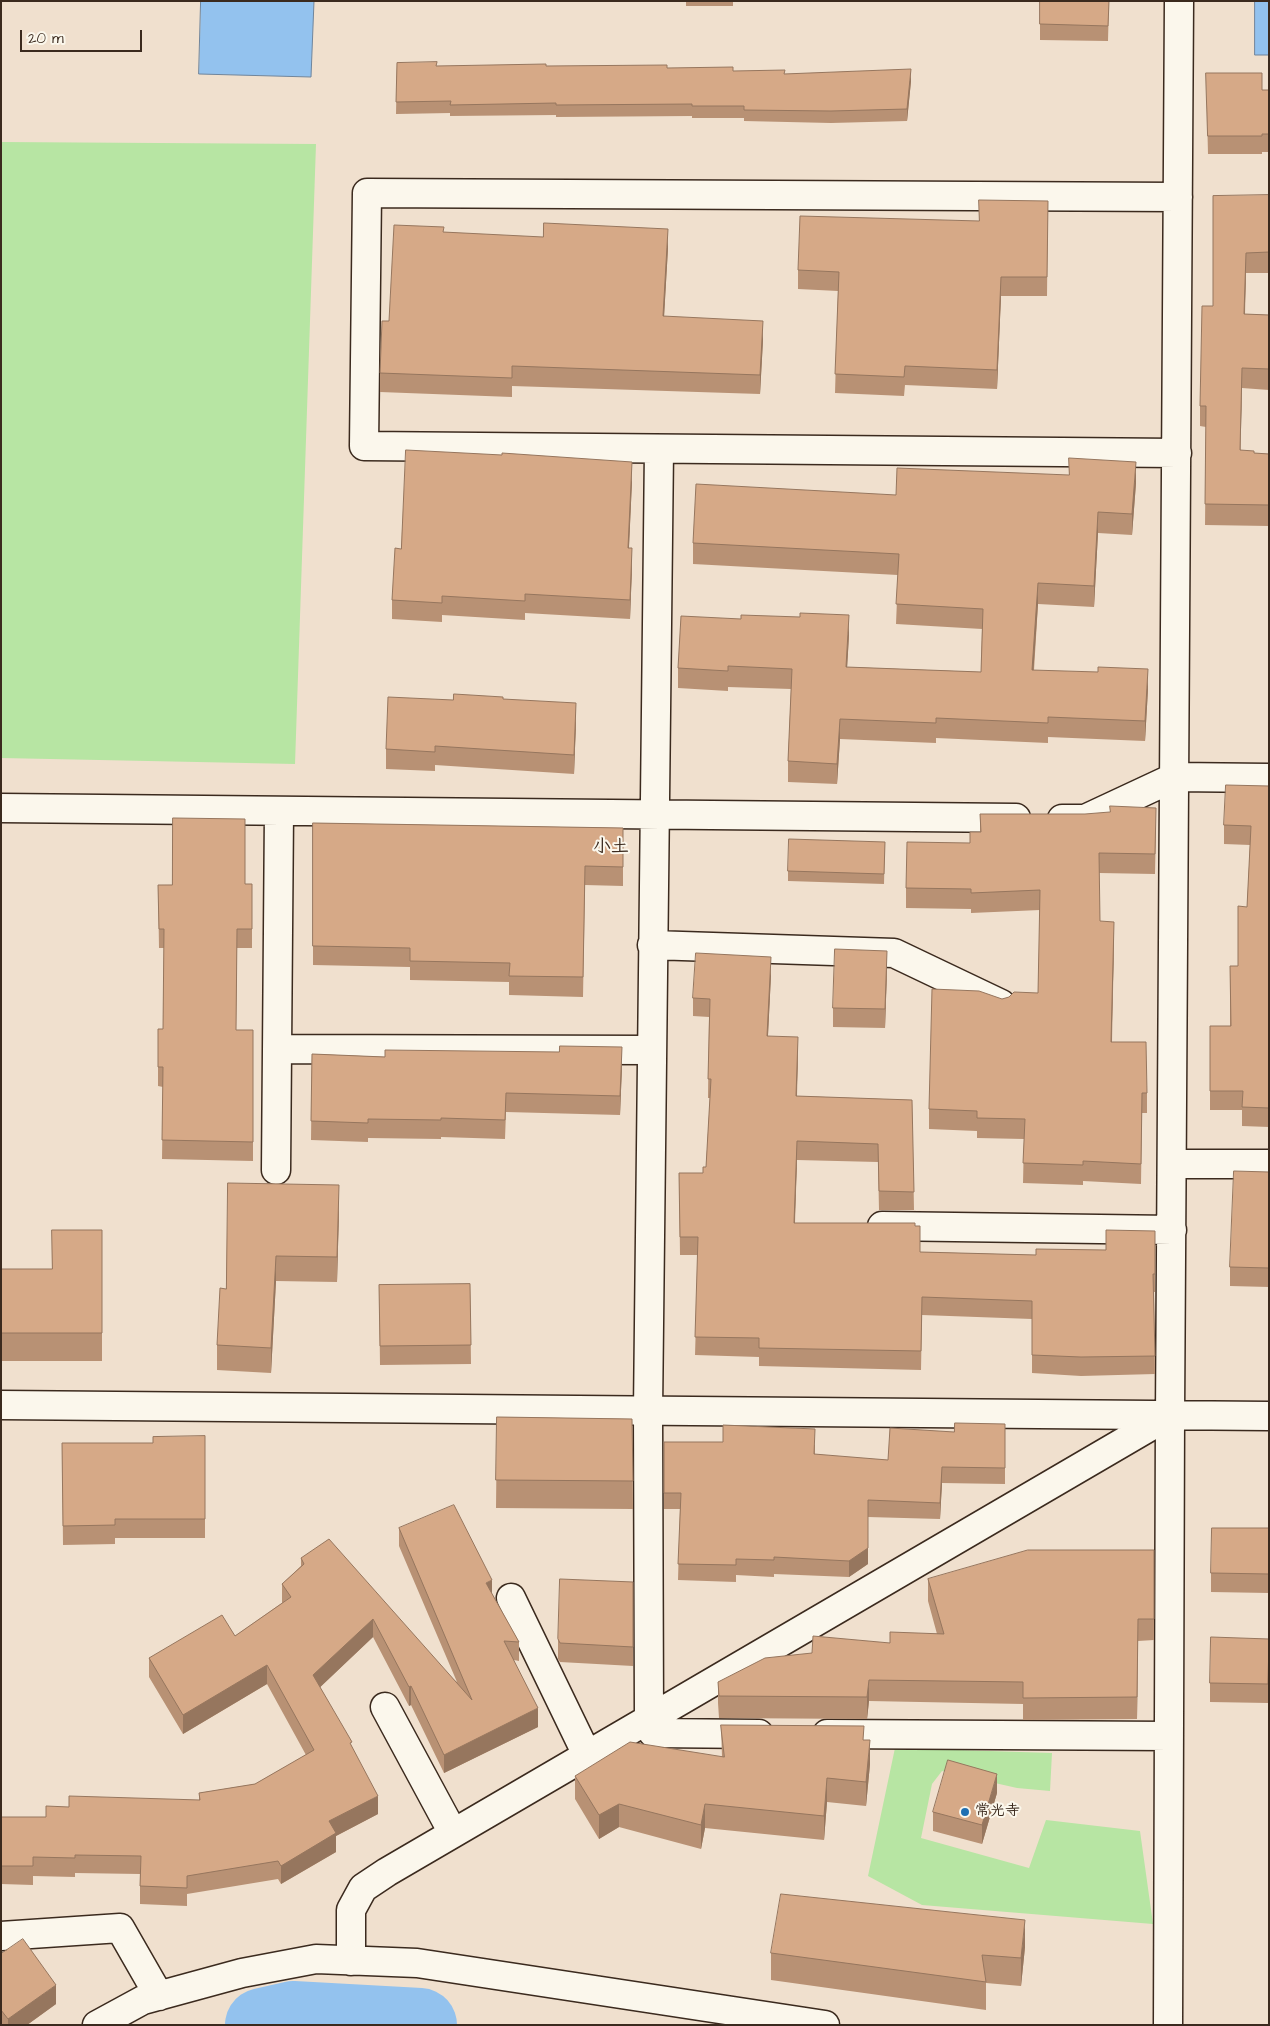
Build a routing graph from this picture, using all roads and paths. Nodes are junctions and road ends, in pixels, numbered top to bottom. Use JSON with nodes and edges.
{"nodes":[{"id":1,"x":1179,"y":1,"type":"edge"},
{"id":2,"x":1178,"y":197,"type":"junction"},
{"id":3,"x":659,"y":449,"type":"junction"},
{"id":4,"x":1176,"y":453,"type":"junction"},
{"id":5,"x":1175,"y":778,"type":"junction"},
{"id":6,"x":1269,"y":778,"type":"edge"},
{"id":7,"x":1,"y":808,"type":"edge"},
{"id":8,"x":279,"y":811,"type":"junction"},
{"id":9,"x":654,"y":814,"type":"junction"},
{"id":10,"x":652,"y":945,"type":"junction"},
{"id":11,"x":1001,"y":1004,"type":"edge"},
{"id":12,"x":277,"y":1049,"type":"junction"},
{"id":13,"x":651,"y":1050,"type":"junction"},
{"id":14,"x":1172,"y":1164,"type":"junction"},
{"id":15,"x":1269,"y":1164,"type":"edge"},
{"id":16,"x":276,"y":1170,"type":"dead end"},
{"id":17,"x":859,"y":1225,"type":"edge"},
{"id":18,"x":1172,"y":1230,"type":"junction"},
{"id":19,"x":1,"y":1405,"type":"edge"},
{"id":20,"x":648,"y":1411,"type":"junction"},
{"id":21,"x":1170,"y":1416,"type":"junction"},
{"id":22,"x":1269,"y":1416,"type":"edge"},
{"id":23,"x":511,"y":1598,"type":"dead end"},
{"id":24,"x":385,"y":1707,"type":"dead end"},
{"id":25,"x":649,"y":1719,"type":"junction"},
{"id":26,"x":1169,"y":1736,"type":"junction"},
{"id":27,"x":587,"y":1755,"type":"junction"},
{"id":28,"x":453,"y":1833,"type":"junction"},
{"id":29,"x":1,"y":1936,"type":"edge"},
{"id":30,"x":351,"y":1961,"type":"junction"},
{"id":31,"x":159,"y":1996,"type":"junction"},
{"id":32,"x":97,"y":2025,"type":"edge"},
{"id":33,"x":824,"y":2025,"type":"edge"},
{"id":34,"x":1168,"y":2025,"type":"edge"}],
"edges":[{"from":1,"to":2,"type":"street"},
{"from":2,"to":3,"type":"street"},
{"from":2,"to":4,"type":"street"},
{"from":3,"to":4,"type":"street"},
{"from":3,"to":9,"type":"street"},
{"from":4,"to":5,"type":"street"},
{"from":5,"to":6,"type":"street"},
{"from":5,"to":9,"type":"street"},
{"from":5,"to":14,"type":"street"},
{"from":7,"to":8,"type":"street"},
{"from":8,"to":9,"type":"street"},
{"from":8,"to":12,"type":"street"},
{"from":9,"to":10,"type":"street"},
{"from":10,"to":11,"type":"street"},
{"from":10,"to":13,"type":"street"},
{"from":12,"to":13,"type":"street"},
{"from":12,"to":16,"type":"street"},
{"from":13,"to":20,"type":"street"},
{"from":14,"to":15,"type":"street"},
{"from":14,"to":18,"type":"street"},
{"from":17,"to":18,"type":"street"},
{"from":18,"to":21,"type":"street"},
{"from":19,"to":20,"type":"street"},
{"from":20,"to":21,"type":"street"},
{"from":20,"to":25,"type":"street"},
{"from":21,"to":22,"type":"street"},
{"from":21,"to":25,"type":"street"},
{"from":21,"to":26,"type":"street"},
{"from":23,"to":27,"type":"street"},
{"from":24,"to":28,"type":"street"},
{"from":25,"to":26,"type":"street"},
{"from":25,"to":27,"type":"street"},
{"from":26,"to":34,"type":"street"},
{"from":27,"to":28,"type":"street"},
{"from":28,"to":30,"type":"street"},
{"from":29,"to":31,"type":"street"},
{"from":30,"to":31,"type":"street"},
{"from":30,"to":33,"type":"street"},
{"from":31,"to":32,"type":"street"}]}
